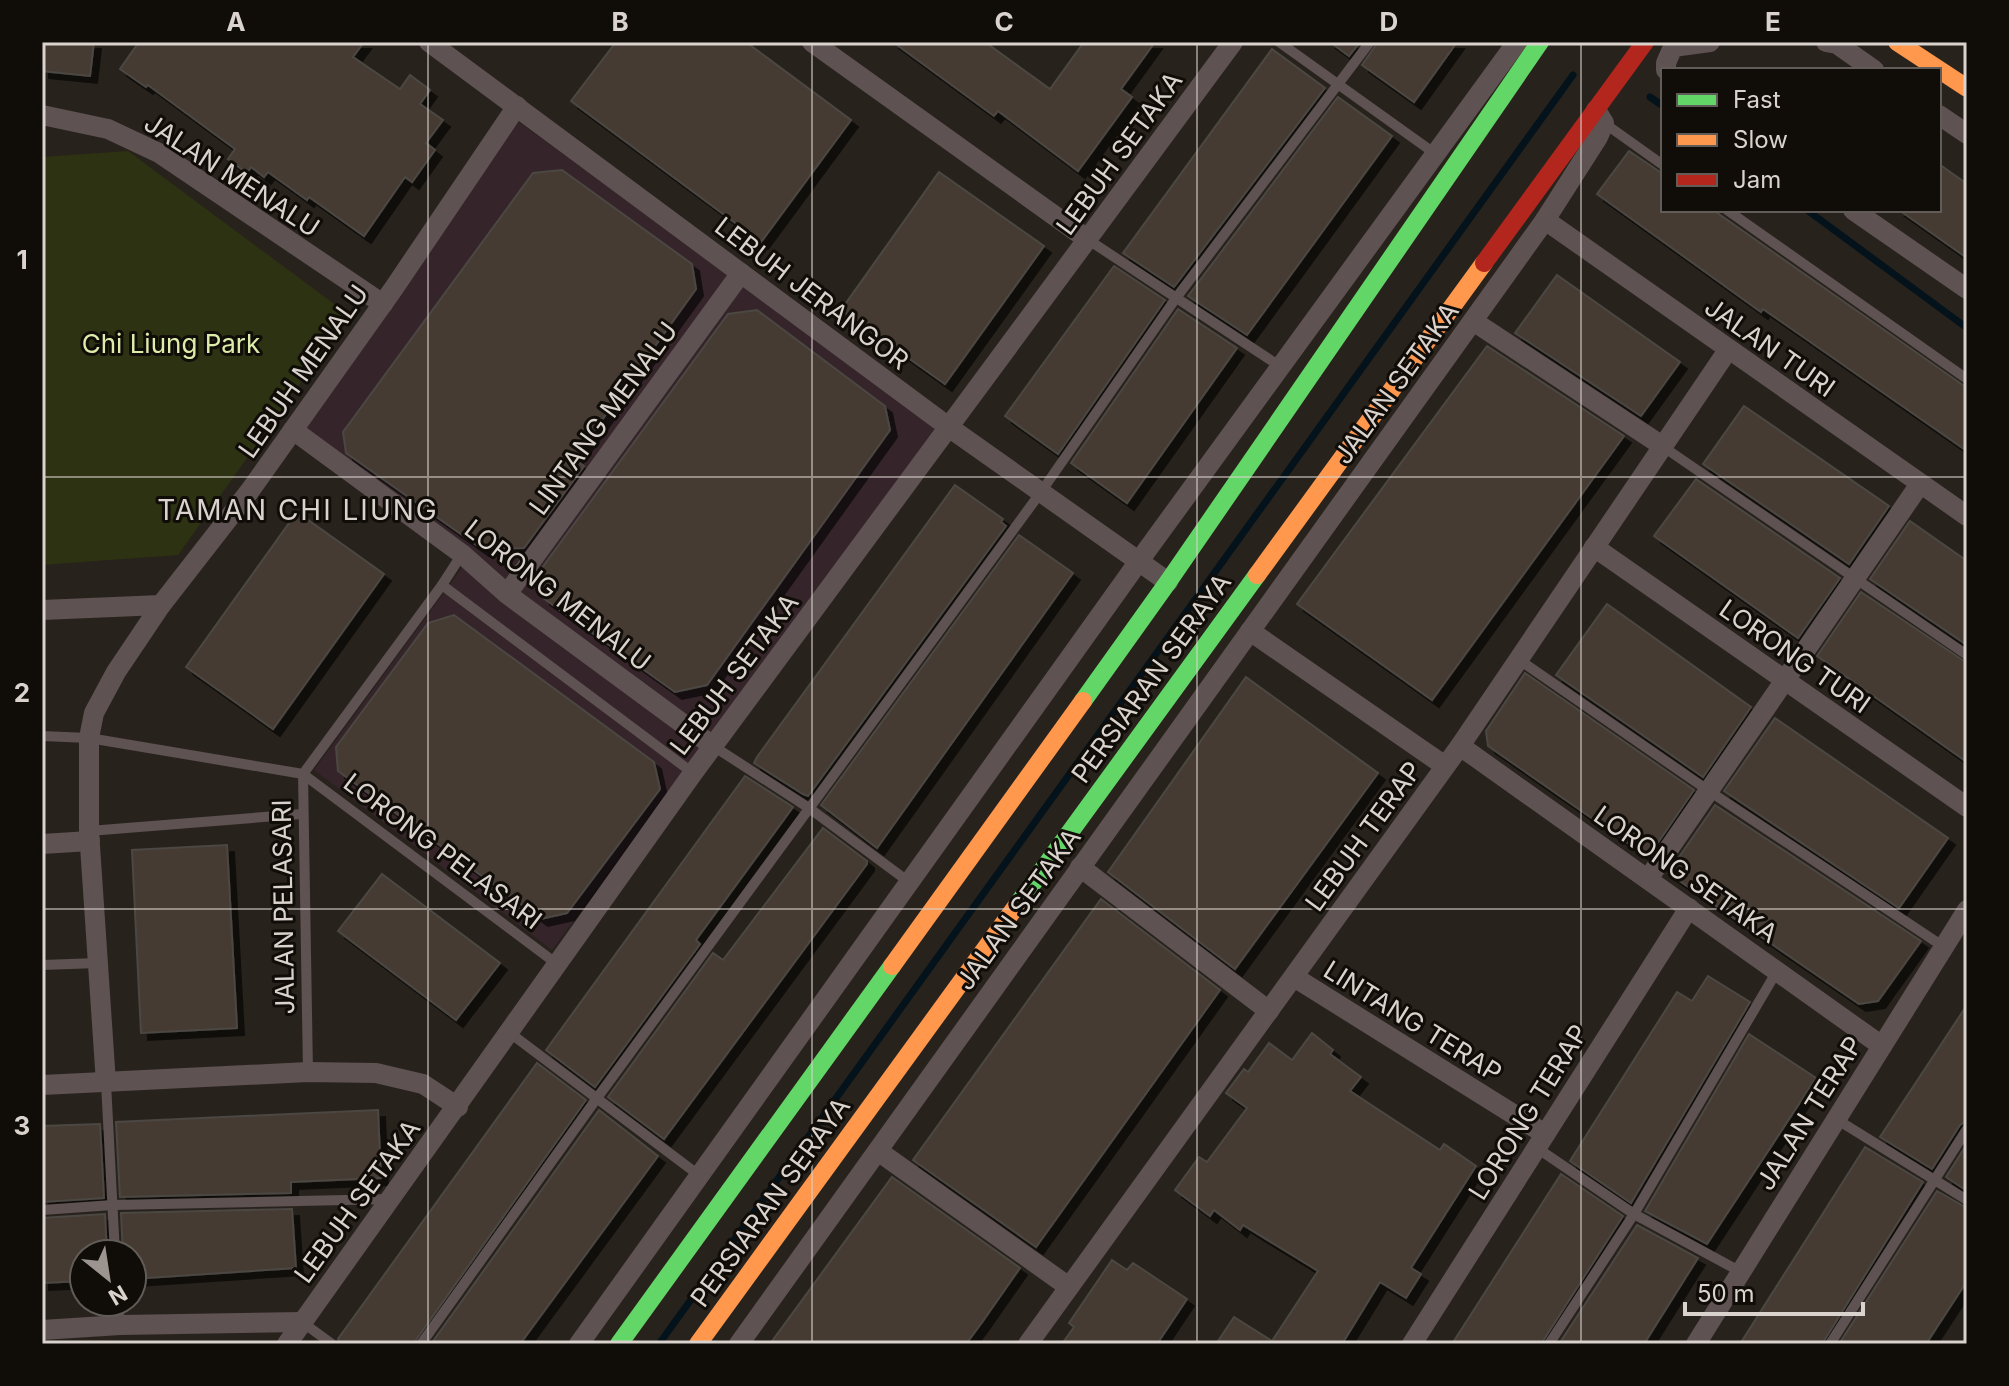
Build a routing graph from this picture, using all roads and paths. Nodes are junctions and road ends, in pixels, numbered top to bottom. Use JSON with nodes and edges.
{"nodes":[{"id":1,"x":429,"y":42,"type":"edge"},
{"id":2,"x":812,"y":42,"type":"edge"},
{"id":3,"x":1233,"y":42,"type":"edge"},
{"id":4,"x":1279,"y":42,"type":"edge"},
{"id":5,"x":1370,"y":42,"type":"edge"},
{"id":6,"x":1517,"y":42,"type":"edge"},
{"id":7,"x":1540,"y":42,"type":"edge"},
{"id":8,"x":1645,"y":42,"type":"edge"},
{"id":9,"x":1710,"y":42,"type":"edge"},
{"id":10,"x":1826,"y":42,"type":"edge"},
{"id":11,"x":1897,"y":42,"type":"edge"},
{"id":12,"x":1666,"y":68,"type":"edge"},
{"id":13,"x":1871,"y":68,"type":"edge"},
{"id":14,"x":1937,"y":68,"type":"edge"},
{"id":15,"x":1941,"y":71,"type":"edge"},
{"id":16,"x":1338,"y":84,"type":"junction"},
{"id":17,"x":1967,"y":88,"type":"edge"},
{"id":18,"x":517,"y":106,"type":"junction"},
{"id":19,"x":42,"y":115,"type":"edge"},
{"id":20,"x":1600,"y":116,"type":"junction"},
{"id":21,"x":1941,"y":116,"type":"edge"},
{"id":22,"x":1967,"y":134,"type":"edge"},
{"id":23,"x":1437,"y":155,"type":"junction"},
{"id":24,"x":1661,"y":163,"type":"edge"},
{"id":25,"x":1730,"y":212,"type":"edge"},
{"id":26,"x":1856,"y":212,"type":"edge"},
{"id":27,"x":1545,"y":220,"type":"junction"},
{"id":28,"x":1087,"y":239,"type":"junction"},
{"id":29,"x":741,"y":273,"type":"junction"},
{"id":30,"x":1967,"y":289,"type":"edge"},
{"id":31,"x":1176,"y":298,"type":"junction"},
{"id":32,"x":383,"y":304,"type":"junction"},
{"id":33,"x":1473,"y":321,"type":"junction"},
{"id":34,"x":1728,"y":350,"type":"junction"},
{"id":35,"x":1281,"y":367,"type":"junction"},
{"id":36,"x":1967,"y":379,"type":"edge"},
{"id":37,"x":950,"y":428,"type":"junction"},
{"id":38,"x":293,"y":430,"type":"junction"},
{"id":39,"x":1661,"y":445,"type":"junction"},
{"id":40,"x":1920,"y":484,"type":"junction"},
{"id":41,"x":1041,"y":492,"type":"junction"},
{"id":42,"x":1967,"y":516,"type":"edge"},
{"id":43,"x":1594,"y":547,"type":"junction"},
{"id":44,"x":462,"y":554,"type":"junction"},
{"id":45,"x":1139,"y":561,"type":"junction"},
{"id":46,"x":1855,"y":577,"type":"junction"},
{"id":47,"x":1168,"y":582,"type":"junction"},
{"id":48,"x":442,"y":585,"type":"junction"},
{"id":49,"x":507,"y":594,"type":"junction"},
{"id":50,"x":161,"y":605,"type":"junction"},
{"id":51,"x":42,"y":610,"type":"edge"},
{"id":52,"x":1250,"y":631,"type":"junction"},
{"id":53,"x":1967,"y":655,"type":"edge"},
{"id":54,"x":1518,"y":659,"type":"junction"},
{"id":55,"x":1785,"y":680,"type":"junction"},
{"id":56,"x":42,"y":736,"type":"edge"},
{"id":57,"x":89,"y":738,"type":"junction"},
{"id":58,"x":713,"y":746,"type":"junction"},
{"id":59,"x":1460,"y":746,"type":"junction"},
{"id":60,"x":1445,"y":766,"type":"junction"},
{"id":61,"x":693,"y":773,"type":"junction"},
{"id":62,"x":303,"y":774,"type":"junction"},
{"id":63,"x":1709,"y":791,"type":"junction"},
{"id":64,"x":1967,"y":807,"type":"edge"},
{"id":65,"x":809,"y":808,"type":"junction"},
{"id":66,"x":302,"y":814,"type":"junction"},
{"id":67,"x":89,"y":836,"type":"junction"},
{"id":68,"x":42,"y":844,"type":"edge"},
{"id":69,"x":1080,"y":867,"type":"junction"},
{"id":70,"x":1648,"y":879,"type":"junction"},
{"id":71,"x":909,"y":882,"type":"junction"},
{"id":72,"x":1689,"y":908,"type":"junction"},
{"id":73,"x":1966,"y":915,"type":"edge"},
{"id":74,"x":1944,"y":947,"type":"junction"},
{"id":75,"x":98,"y":963,"type":"junction"},
{"id":76,"x":557,"y":964,"type":"junction"},
{"id":77,"x":42,"y":965,"type":"edge"},
{"id":78,"x":1777,"y":971,"type":"junction"},
{"id":79,"x":1294,"y":977,"type":"junction"},
{"id":80,"x":1269,"y":1011,"type":"junction"},
{"id":81,"x":510,"y":1033,"type":"junction"},
{"id":82,"x":1882,"y":1046,"type":"junction"},
{"id":83,"x":308,"y":1072,"type":"junction"},
{"id":84,"x":106,"y":1083,"type":"junction"},
{"id":85,"x":42,"y":1085,"type":"edge"},
{"id":86,"x":597,"y":1098,"type":"junction"},
{"id":87,"x":458,"y":1107,"type":"junction"},
{"id":88,"x":1836,"y":1119,"type":"junction"},
{"id":89,"x":1967,"y":1129,"type":"edge"},
{"id":90,"x":1541,"y":1141,"type":"junction"},
{"id":91,"x":878,"y":1151,"type":"junction"},
{"id":92,"x":700,"y":1176,"type":"junction"},
{"id":93,"x":1934,"y":1179,"type":"junction"},
{"id":94,"x":391,"y":1199,"type":"junction"},
{"id":95,"x":1967,"y":1200,"type":"edge"},
{"id":96,"x":113,"y":1205,"type":"junction"},
{"id":97,"x":42,"y":1210,"type":"edge"},
{"id":98,"x":1634,"y":1214,"type":"junction"},
{"id":99,"x":114,"y":1238,"type":"edge"},
{"id":100,"x":1741,"y":1272,"type":"junction"},
{"id":101,"x":1069,"y":1287,"type":"junction"},
{"id":102,"x":119,"y":1318,"type":"edge"},
{"id":103,"x":302,"y":1322,"type":"junction"},
{"id":104,"x":120,"y":1325,"type":"junction"},
{"id":105,"x":42,"y":1330,"type":"edge"},
{"id":106,"x":287,"y":1344,"type":"edge"},
{"id":107,"x":332,"y":1344,"type":"edge"},
{"id":108,"x":421,"y":1344,"type":"edge"},
{"id":109,"x":579,"y":1344,"type":"edge"},
{"id":110,"x":619,"y":1344,"type":"edge"},
{"id":111,"x":698,"y":1344,"type":"edge"},
{"id":112,"x":739,"y":1344,"type":"edge"},
{"id":113,"x":1028,"y":1344,"type":"edge"},
{"id":114,"x":1412,"y":1344,"type":"edge"},
{"id":115,"x":1549,"y":1344,"type":"edge"},
{"id":116,"x":1696,"y":1344,"type":"edge"},
{"id":117,"x":1830,"y":1344,"type":"edge"}],
"edges":[{"from":1,"to":18,"type":"street","name":"LEBUH JERANGOR"},
{"from":2,"to":28,"type":"street"},
{"from":3,"to":28,"type":"street","name":"LEBUH SETAKA"},
{"from":4,"to":16,"type":"lane"},
{"from":5,"to":16,"type":"lane"},
{"from":6,"to":23,"type":"street"},
{"from":7,"to":47,"type":"main road","name":"PERSIARAN SERAYA"},
{"from":8,"to":20,"type":"main road","name":"PERSIARAN SERAYA"},
{"from":9,"to":12,"type":"street"},
{"from":10,"to":13,"type":"street"},
{"from":11,"to":14,"type":"main road"},
{"from":15,"to":17,"type":"main road"},
{"from":16,"to":23,"type":"lane"},
{"from":16,"to":31,"type":"lane"},
{"from":18,"to":29,"type":"street","name":"LEBUH JERANGOR"},
{"from":18,"to":32,"type":"street","name":"LEBUH MENALU"},
{"from":19,"to":32,"type":"street","name":"JALAN MENALU"},
{"from":20,"to":24,"type":"lane"},
{"from":20,"to":27,"type":"street","name":"JALAN SETAKA"},
{"from":20,"to":111,"type":"main road","name":"PERSIARAN SERAYA"},
{"from":21,"to":22,"type":"street"},
{"from":23,"to":35,"type":"street"},
{"from":25,"to":36,"type":"lane"},
{"from":26,"to":30,"type":"street"},
{"from":27,"to":33,"type":"street","name":"JALAN SETAKA"},
{"from":27,"to":34,"type":"street","name":"JALAN TURI"},
{"from":28,"to":31,"type":"lane"},
{"from":28,"to":37,"type":"street","name":"LEBUH SETAKA"},
{"from":29,"to":37,"type":"street","name":"LEBUH JERANGOR"},
{"from":29,"to":49,"type":"street","name":"LINTANG MENALU"},
{"from":31,"to":35,"type":"lane"},
{"from":31,"to":41,"type":"lane"},
{"from":32,"to":38,"type":"street","name":"LEBUH MENALU"},
{"from":33,"to":39,"type":"street"},
{"from":33,"to":52,"type":"street","name":"JALAN SETAKA"},
{"from":34,"to":39,"type":"street","name":"LEBUH TERAP"},
{"from":34,"to":40,"type":"street","name":"JALAN TURI"},
{"from":35,"to":45,"type":"street"},
{"from":37,"to":41,"type":"street","name":"LEBUH JERANGOR"},
{"from":37,"to":58,"type":"street","name":"LEBUH SETAKA"},
{"from":38,"to":44,"type":"street","name":"LORONG MENALU"},
{"from":38,"to":50,"type":"street","name":"LEBUH MENALU"},
{"from":39,"to":43,"type":"street","name":"LEBUH TERAP"},
{"from":39,"to":46,"type":"lane"},
{"from":40,"to":42,"type":"street","name":"JALAN TURI"},
{"from":40,"to":46,"type":"street"},
{"from":41,"to":45,"type":"street","name":"LEBUH JERANGOR"},
{"from":41,"to":65,"type":"lane"},
{"from":43,"to":54,"type":"street","name":"LEBUH TERAP"},
{"from":43,"to":55,"type":"street","name":"LORONG TURI"},
{"from":44,"to":48,"type":"lane","name":"JALAN PELASARI"},
{"from":44,"to":49,"type":"street","name":"LORONG MENALU"},
{"from":45,"to":47,"type":"street","name":"LEBUH JERANGOR"},
{"from":45,"to":71,"type":"street"},
{"from":46,"to":53,"type":"lane"},
{"from":46,"to":55,"type":"street"},
{"from":47,"to":110,"type":"main road","name":"PERSIARAN SERAYA"},
{"from":48,"to":61,"type":"lane"},
{"from":48,"to":62,"type":"lane","name":"JALAN PELASARI"},
{"from":49,"to":58,"type":"street","name":"LORONG MENALU"},
{"from":50,"to":51,"type":"street"},
{"from":50,"to":57,"type":"street","name":"LEBUH MENALU"},
{"from":52,"to":60,"type":"street"},
{"from":52,"to":69,"type":"street","name":"JALAN SETAKA"},
{"from":54,"to":59,"type":"street","name":"LEBUH TERAP"},
{"from":54,"to":63,"type":"lane"},
{"from":55,"to":63,"type":"street"},
{"from":55,"to":64,"type":"street","name":"LORONG TURI"},
{"from":56,"to":57,"type":"lane"},
{"from":57,"to":62,"type":"lane"},
{"from":57,"to":67,"type":"street","name":"LEBUH MENALU"},
{"from":58,"to":61,"type":"street","name":"LEBUH SETAKA"},
{"from":58,"to":65,"type":"lane"},
{"from":59,"to":60,"type":"street","name":"LEBUH TERAP"},
{"from":59,"to":70,"type":"street","name":"LORONG SETAKA"},
{"from":60,"to":79,"type":"street","name":"LEBUH TERAP"},
{"from":61,"to":76,"type":"street","name":"LEBUH SETAKA"},
{"from":62,"to":66,"type":"lane","name":"JALAN PELASARI"},
{"from":62,"to":76,"type":"lane","name":"LORONG PELASARI"},
{"from":63,"to":70,"type":"street"},
{"from":63,"to":74,"type":"lane"},
{"from":65,"to":71,"type":"lane"},
{"from":65,"to":86,"type":"lane"},
{"from":66,"to":67,"type":"lane"},
{"from":66,"to":83,"type":"lane","name":"JALAN PELASARI"},
{"from":67,"to":68,"type":"street"},
{"from":67,"to":75,"type":"street","name":"LEBUH MENALU"},
{"from":69,"to":80,"type":"street"},
{"from":69,"to":91,"type":"street","name":"JALAN SETAKA"},
{"from":70,"to":72,"type":"street","name":"LORONG SETAKA"},
{"from":71,"to":92,"type":"street"},
{"from":72,"to":78,"type":"street","name":"LORONG SETAKA"},
{"from":72,"to":90,"type":"street","name":"LORONG TERAP"},
{"from":73,"to":74,"type":"street","name":"JALAN TERAP"},
{"from":74,"to":82,"type":"street","name":"JALAN TERAP"},
{"from":75,"to":77,"type":"lane"},
{"from":75,"to":84,"type":"street","name":"LEBUH MENALU"},
{"from":76,"to":81,"type":"street","name":"LEBUH SETAKA"},
{"from":78,"to":82,"type":"street","name":"LORONG SETAKA"},
{"from":78,"to":98,"type":"lane"},
{"from":79,"to":80,"type":"street","name":"LEBUH TERAP"},
{"from":79,"to":90,"type":"street","name":"LINTANG TERAP"},
{"from":80,"to":101,"type":"street","name":"LEBUH TERAP"},
{"from":81,"to":86,"type":"lane"},
{"from":81,"to":87,"type":"street","name":"LEBUH SETAKA"},
{"from":82,"to":88,"type":"street","name":"JALAN TERAP"},
{"from":83,"to":84,"type":"street"},
{"from":83,"to":87,"type":"street"},
{"from":84,"to":85,"type":"street"},
{"from":84,"to":96,"type":"lane"},
{"from":86,"to":92,"type":"lane"},
{"from":86,"to":108,"type":"lane"},
{"from":87,"to":94,"type":"street","name":"LEBUH SETAKA"},
{"from":88,"to":93,"type":"lane"},
{"from":88,"to":100,"type":"street","name":"JALAN TERAP"},
{"from":89,"to":93,"type":"lane"},
{"from":90,"to":98,"type":"lane"},
{"from":90,"to":114,"type":"street","name":"LORONG TERAP"},
{"from":91,"to":101,"type":"street"},
{"from":91,"to":112,"type":"street","name":"JALAN SETAKA"},
{"from":92,"to":109,"type":"street"},
{"from":93,"to":95,"type":"lane"},
{"from":93,"to":117,"type":"lane"},
{"from":94,"to":96,"type":"lane"},
{"from":94,"to":103,"type":"street","name":"LEBUH SETAKA"},
{"from":96,"to":97,"type":"lane"},
{"from":96,"to":99,"type":"lane"},
{"from":98,"to":100,"type":"lane"},
{"from":98,"to":115,"type":"lane"},
{"from":100,"to":116,"type":"street","name":"JALAN TERAP"},
{"from":101,"to":113,"type":"street","name":"LEBUH TERAP"},
{"from":102,"to":104,"type":"lane"},
{"from":103,"to":104,"type":"street"},
{"from":103,"to":106,"type":"street","name":"LEBUH SETAKA"},
{"from":103,"to":107,"type":"lane"},
{"from":104,"to":105,"type":"street"}]}
